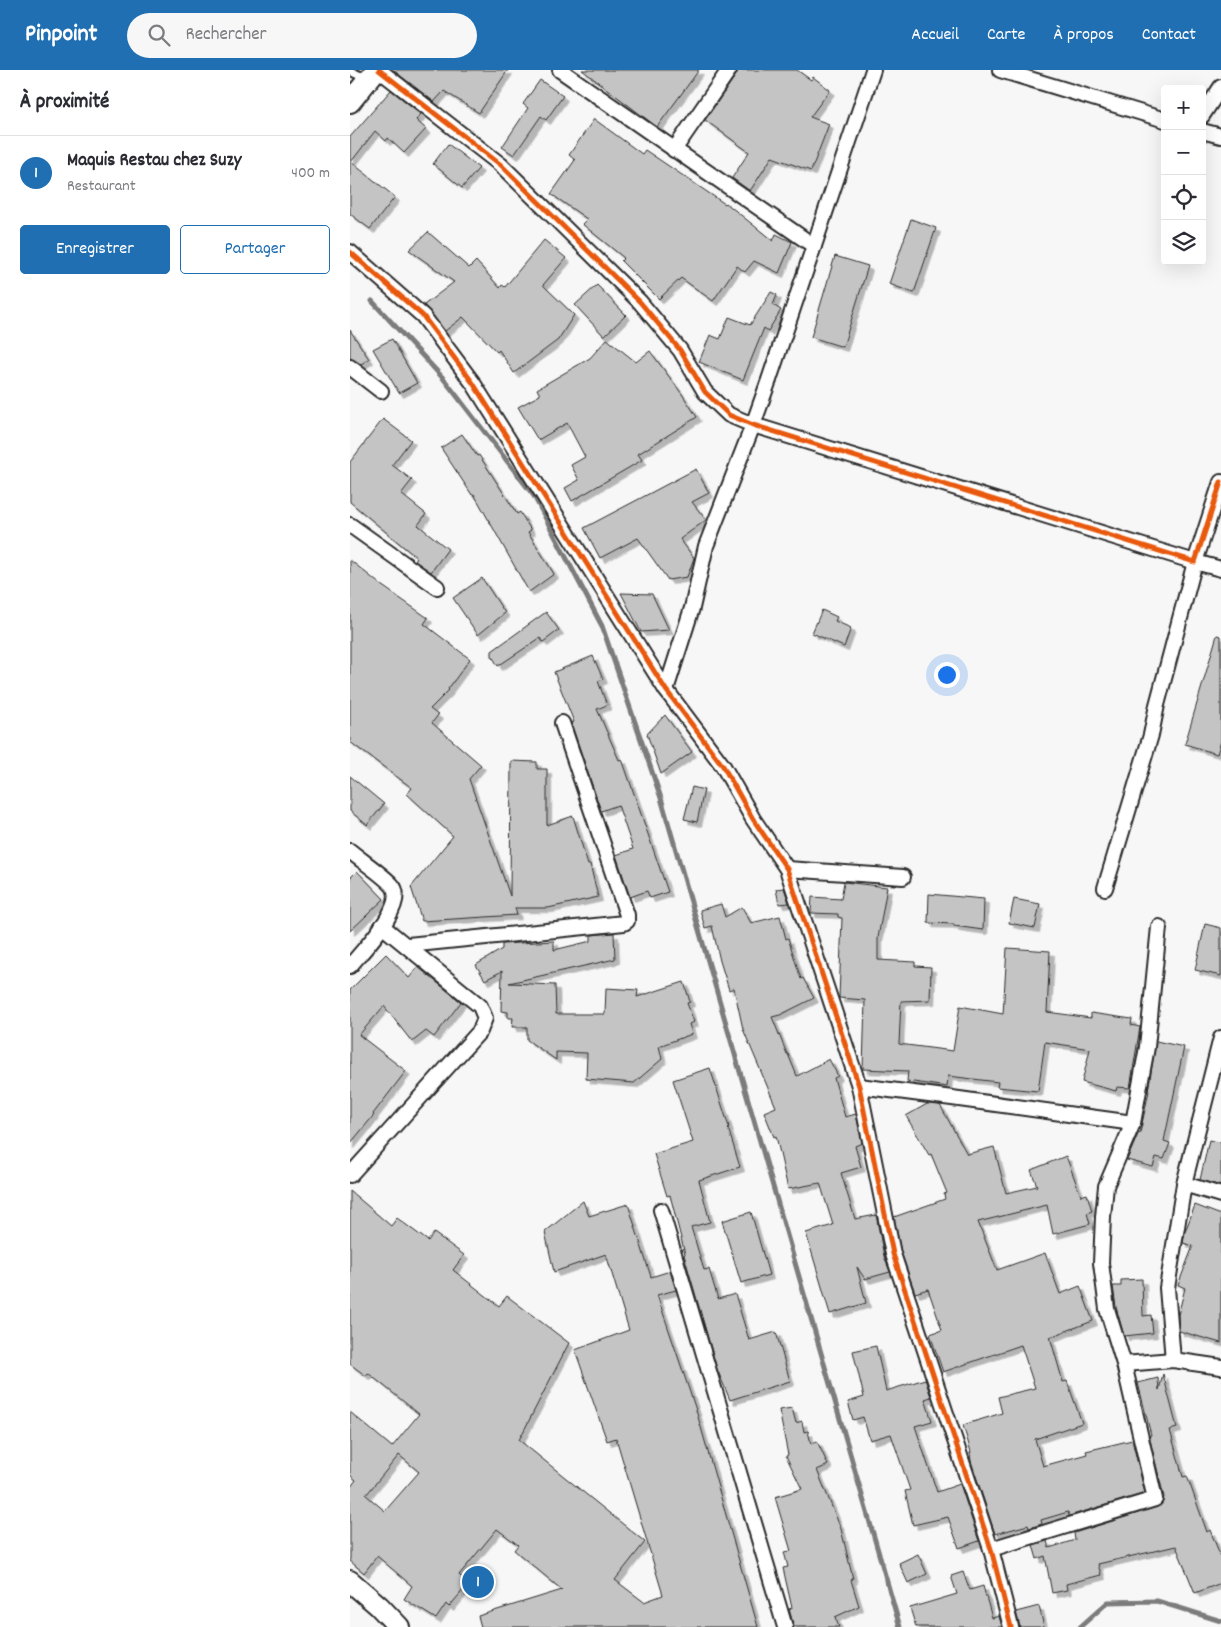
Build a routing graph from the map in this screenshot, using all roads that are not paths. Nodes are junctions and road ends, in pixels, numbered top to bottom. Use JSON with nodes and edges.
{"nodes":[{"id":1,"x":729,"y":70,"type":"edge"},
{"id":2,"x":872,"y":70,"type":"edge"},
{"id":3,"x":1000,"y":70,"type":"edge"},
{"id":4,"x":350,"y":71,"type":"edge"},
{"id":5,"x":563,"y":71,"type":"edge"},
{"id":6,"x":374,"y":73,"type":"edge"},
{"id":7,"x":1221,"y":87,"type":"edge"},
{"id":8,"x":350,"y":102,"type":"edge"},
{"id":9,"x":1206,"y":110,"type":"edge"},
{"id":10,"x":1161,"y":119,"type":"edge"},
{"id":11,"x":1206,"y":132,"type":"edge"},
{"id":12,"x":1221,"y":136,"type":"edge"},
{"id":13,"x":674,"y":150,"type":"junction"},
{"id":14,"x":814,"y":246,"type":"junction"},
{"id":15,"x":350,"y":252,"type":"edge"},
{"id":16,"x":350,"y":367,"type":"edge"},
{"id":17,"x":381,"y":391,"type":"dead end"},
{"id":18,"x":753,"y":425,"type":"junction"},
{"id":19,"x":1221,"y":482,"type":"edge"},
{"id":20,"x":350,"y":524,"type":"edge"},
{"id":21,"x":1195,"y":562,"type":"junction"},
{"id":22,"x":1221,"y":569,"type":"edge"},
{"id":23,"x":437,"y":587,"type":"dead end"},
{"id":24,"x":666,"y":690,"type":"junction"},
{"id":25,"x":562,"y":723,"type":"dead end"},
{"id":26,"x":350,"y":851,"type":"edge"},
{"id":27,"x":786,"y":869,"type":"junction"},
{"id":28,"x":902,"y":877,"type":"dead end"},
{"id":29,"x":1106,"y":888,"type":"dead end"},
{"id":30,"x":382,"y":926,"type":"junction"},
{"id":31,"x":1159,"y":927,"type":"dead end"},
{"id":32,"x":408,"y":945,"type":"junction"},
{"id":33,"x":350,"y":966,"type":"edge"},
{"id":34,"x":1221,"y":1038,"type":"edge"},
{"id":35,"x":859,"y":1086,"type":"junction"},
{"id":36,"x":1133,"y":1123,"type":"junction"},
{"id":37,"x":350,"y":1175,"type":"edge"},
{"id":38,"x":1184,"y":1184,"type":"junction"},
{"id":39,"x":1221,"y":1195,"type":"edge"},
{"id":40,"x":661,"y":1210,"type":"dead end"},
{"id":41,"x":1173,"y":1360,"type":"junction"},
{"id":42,"x":1124,"y":1364,"type":"junction"},
{"id":43,"x":1221,"y":1368,"type":"edge"},
{"id":44,"x":991,"y":1549,"type":"junction"},
{"id":45,"x":350,"y":1581,"type":"edge"},
{"id":46,"x":399,"y":1627,"type":"edge"},
{"id":47,"x":785,"y":1627,"type":"edge"},
{"id":48,"x":1011,"y":1627,"type":"edge"}],
"edges":[{"from":1,"to":13,"type":"street"},
{"from":2,"to":14,"type":"street"},
{"from":3,"to":10,"type":"street"},
{"from":4,"to":6,"type":"lane"},
{"from":5,"to":13,"type":"street"},
{"from":6,"to":8,"type":"street"},
{"from":6,"to":18,"type":"street"},
{"from":7,"to":9,"type":"street"},
{"from":11,"to":12,"type":"street"},
{"from":13,"to":14,"type":"street"},
{"from":14,"to":18,"type":"street"},
{"from":15,"to":24,"type":"street"},
{"from":16,"to":17,"type":"street"},
{"from":18,"to":21,"type":"street"},
{"from":18,"to":24,"type":"street"},
{"from":19,"to":21,"type":"street"},
{"from":20,"to":23,"type":"street"},
{"from":21,"to":22,"type":"street"},
{"from":21,"to":29,"type":"street"},
{"from":24,"to":27,"type":"street"},
{"from":25,"to":32,"type":"street"},
{"from":26,"to":30,"type":"street"},
{"from":27,"to":28,"type":"street"},
{"from":27,"to":35,"type":"street"},
{"from":30,"to":32,"type":"street"},
{"from":30,"to":33,"type":"street"},
{"from":31,"to":36,"type":"street"},
{"from":32,"to":37,"type":"street"},
{"from":34,"to":38,"type":"street"},
{"from":35,"to":36,"type":"street"},
{"from":35,"to":44,"type":"street"},
{"from":36,"to":42,"type":"street"},
{"from":38,"to":39,"type":"street"},
{"from":38,"to":41,"type":"street"},
{"from":40,"to":47,"type":"street"},
{"from":41,"to":42,"type":"street"},
{"from":41,"to":43,"type":"street"},
{"from":42,"to":44,"type":"street"},
{"from":44,"to":48,"type":"street"},
{"from":45,"to":46,"type":"street"}]}
